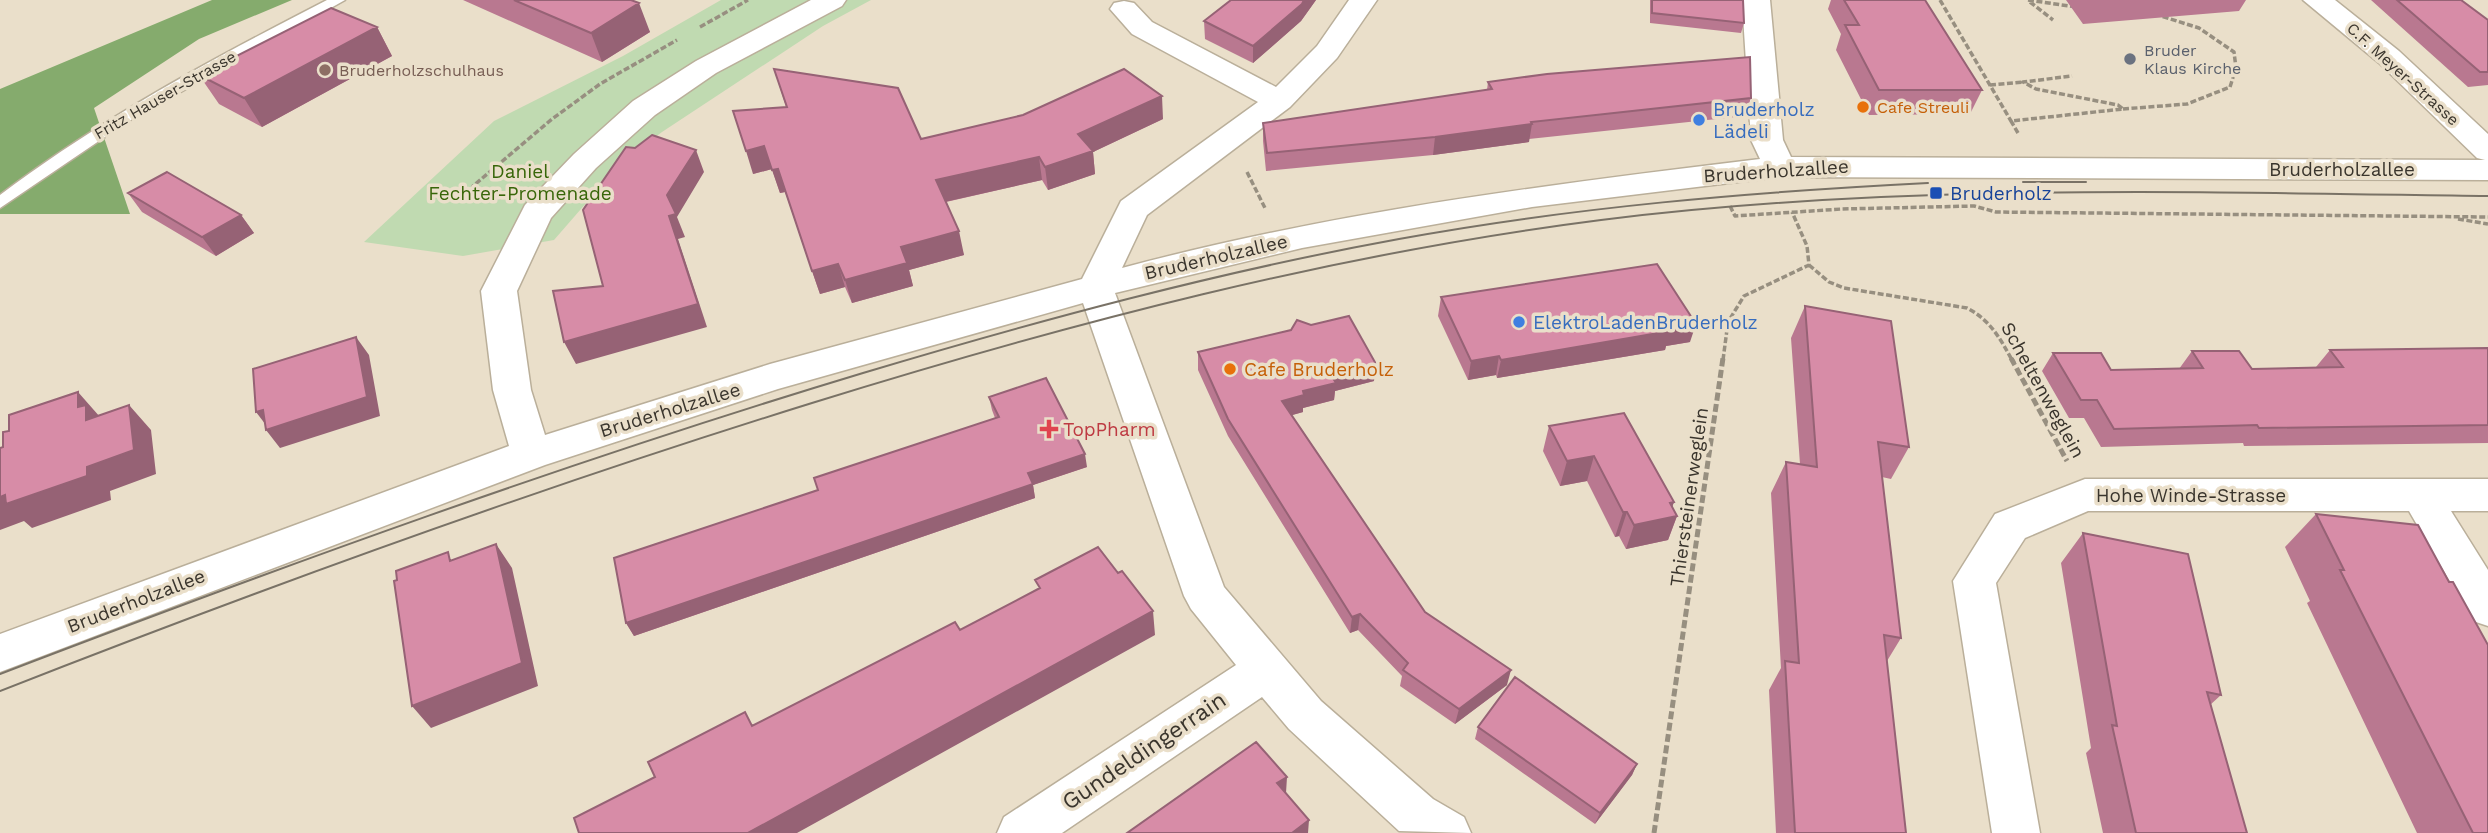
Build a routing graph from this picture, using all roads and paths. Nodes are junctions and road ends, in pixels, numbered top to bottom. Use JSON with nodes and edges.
{"nodes":[{"id":1,"x":338,"y":0,"type":"edge"},
{"id":2,"x":832,"y":0,"type":"edge"},
{"id":3,"x":1363,"y":0,"type":"edge"},
{"id":4,"x":1755,"y":0,"type":"edge"},
{"id":5,"x":1940,"y":0,"type":"edge"},
{"id":6,"x":2027,"y":0,"type":"edge"},
{"id":7,"x":2317,"y":0,"type":"edge"},
{"id":8,"x":1124,"y":9,"type":"dead end"},
{"id":9,"x":2088,"y":9,"type":"dead end"},
{"id":10,"x":2156,"y":14,"type":"dead end"},
{"id":11,"x":2053,"y":20,"type":"dead end"},
{"id":12,"x":2072,"y":76,"type":"dead end"},
{"id":13,"x":2023,"y":82,"type":"junction"},
{"id":14,"x":1990,"y":85,"type":"junction"},
{"id":15,"x":1279,"y":102,"type":"junction"},
{"id":16,"x":2123,"y":109,"type":"junction"},
{"id":17,"x":2011,"y":121,"type":"junction"},
{"id":18,"x":1230,"y":138,"type":"junction"},
{"id":19,"x":2488,"y":151,"type":"edge"},
{"id":20,"x":1779,"y":167,"type":"junction"},
{"id":21,"x":2039,"y":167,"type":"junction"},
{"id":22,"x":2488,"y":170,"type":"edge"},
{"id":23,"x":0,"y":203,"type":"edge"},
{"id":24,"x":1792,"y":212,"type":"junction"},
{"id":25,"x":1735,"y":216,"type":"dead end"},
{"id":26,"x":2488,"y":216,"type":"edge"},
{"id":27,"x":2445,"y":217,"type":"junction"},
{"id":28,"x":1270,"y":218,"type":"dead end"},
{"id":29,"x":2488,"y":224,"type":"edge"},
{"id":30,"x":1809,"y":265,"type":"junction"},
{"id":31,"x":1095,"y":287,"type":"junction"},
{"id":32,"x":531,"y":454,"type":"junction"},
{"id":33,"x":2085,"y":495,"type":"junction"},
{"id":34,"x":2488,"y":495,"type":"edge"},
{"id":35,"x":2421,"y":496,"type":"junction"},
{"id":36,"x":2488,"y":608,"type":"edge"},
{"id":37,"x":0,"y":653,"type":"edge"},
{"id":38,"x":1266,"y":669,"type":"junction"},
{"id":39,"x":1021,"y":833,"type":"edge"},
{"id":40,"x":1447,"y":833,"type":"edge"},
{"id":41,"x":1654,"y":833,"type":"edge"},
{"id":42,"x":2016,"y":833,"type":"edge"}],
"edges":[{"from":1,"to":23,"type":"lane","name":"Fritz Hauser-Strasse"},
{"from":2,"to":32,"type":"street"},
{"from":3,"to":15,"type":"street"},
{"from":4,"to":20,"type":"street"},
{"from":5,"to":14,"type":"path"},
{"from":6,"to":9,"type":"path"},
{"from":6,"to":11,"type":"path"},
{"from":7,"to":19,"type":"street","name":"C.F. Meyer-Strasse"},
{"from":8,"to":15,"type":"street"},
{"from":10,"to":16,"type":"path"},
{"from":12,"to":13,"type":"path"},
{"from":13,"to":14,"type":"path"},
{"from":13,"to":16,"type":"path"},
{"from":14,"to":17,"type":"path"},
{"from":15,"to":18,"type":"street"},
{"from":16,"to":17,"type":"path"},
{"from":17,"to":21,"type":"path"},
{"from":18,"to":28,"type":"path"},
{"from":18,"to":31,"type":"street"},
{"from":20,"to":21,"type":"street","name":"Bruderholzallee"},
{"from":20,"to":31,"type":"street","name":"Bruderholzallee"},
{"from":21,"to":22,"type":"street","name":"Bruderholzallee"},
{"from":24,"to":25,"type":"path"},
{"from":24,"to":27,"type":"path"},
{"from":24,"to":30,"type":"path"},
{"from":26,"to":27,"type":"path"},
{"from":27,"to":29,"type":"path"},
{"from":30,"to":33,"type":"path","name":"Scheltenweglein"},
{"from":30,"to":41,"type":"path","name":"Thiersteinerweglein"},
{"from":31,"to":32,"type":"street","name":"Bruderholzallee"},
{"from":31,"to":38,"type":"street"},
{"from":32,"to":37,"type":"street","name":"Bruderholzallee"},
{"from":33,"to":35,"type":"street","name":"Hohe Winde-Strasse"},
{"from":33,"to":42,"type":"street","name":"Hohe Winde-Strasse"},
{"from":34,"to":35,"type":"street","name":"Hohe Winde-Strasse"},
{"from":35,"to":36,"type":"street"},
{"from":38,"to":39,"type":"street","name":"Gundeldingerrain"},
{"from":38,"to":40,"type":"street"}]}
